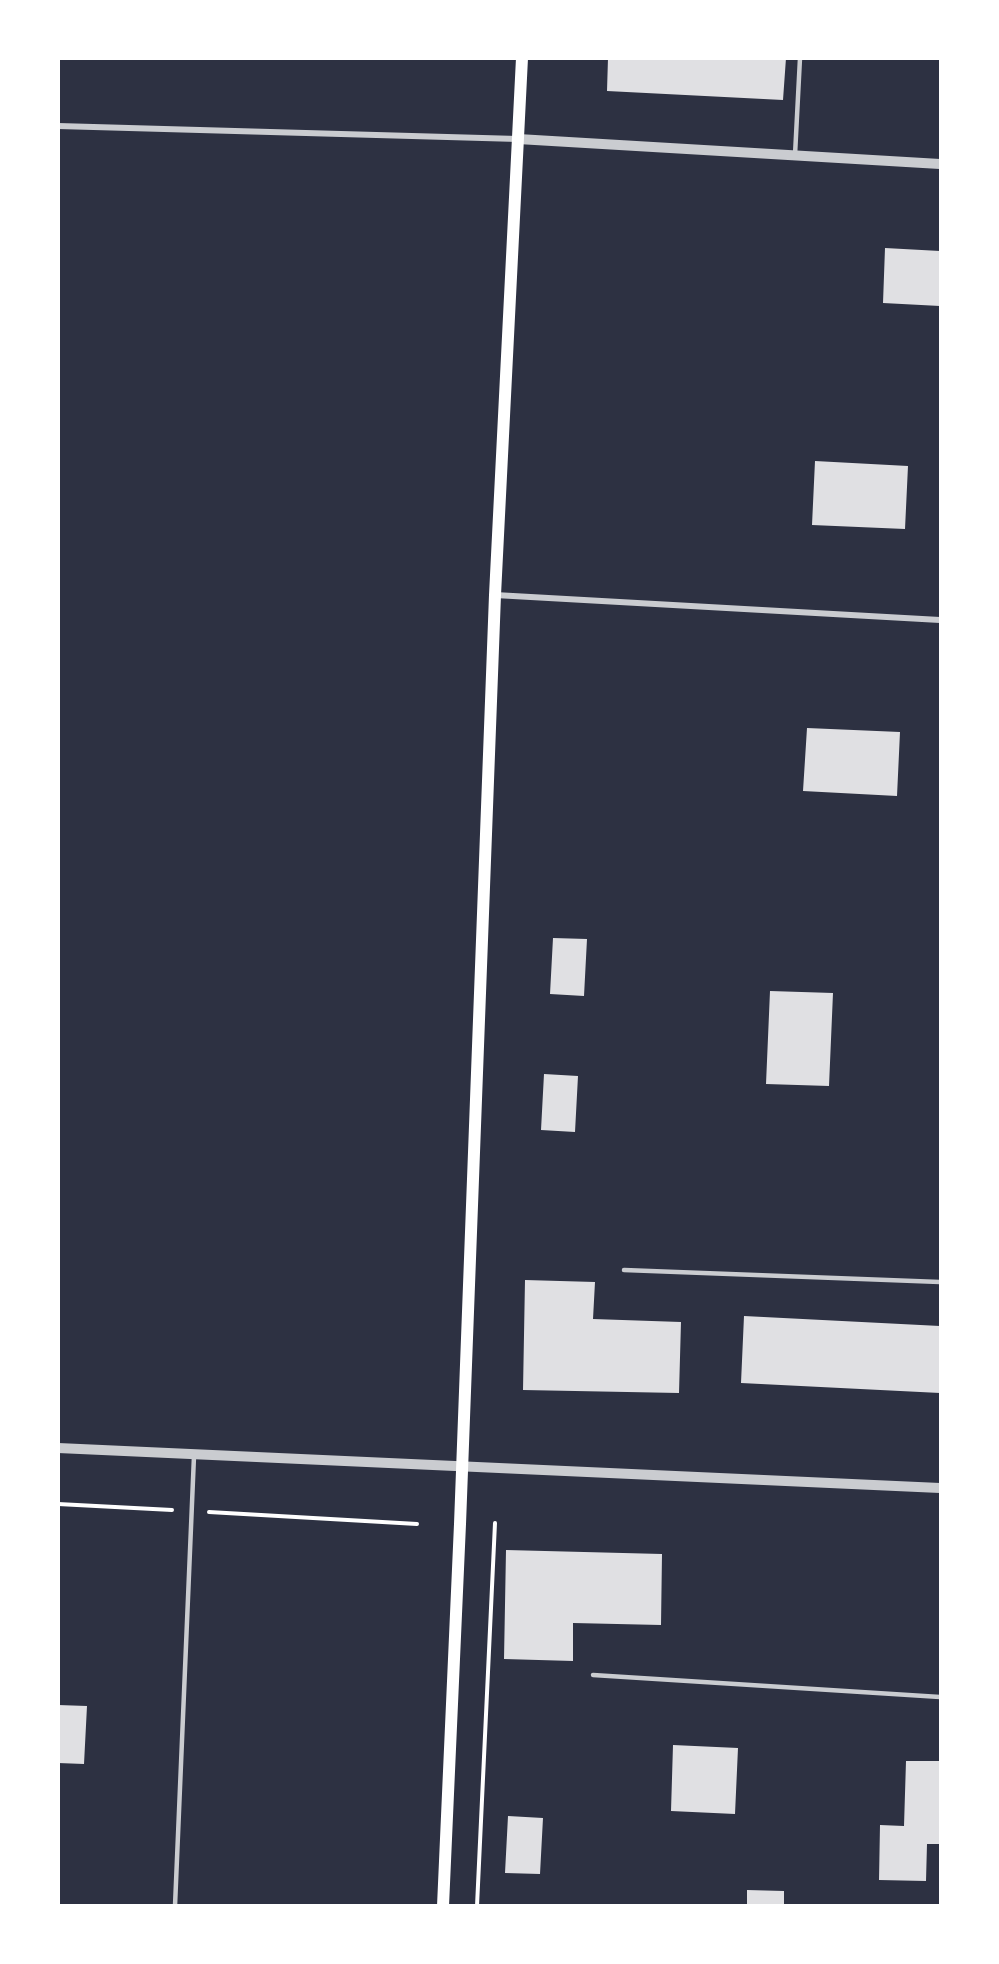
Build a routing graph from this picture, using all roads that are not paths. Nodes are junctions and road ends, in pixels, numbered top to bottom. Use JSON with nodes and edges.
{"nodes":[{"id":1,"x":522,"y":58,"type":"edge"},
{"id":2,"x":800,"y":58,"type":"edge"},
{"id":3,"x":58,"y":126,"type":"edge"},
{"id":4,"x":518,"y":139,"type":"junction"},
{"id":5,"x":795,"y":155,"type":"junction"},
{"id":6,"x":940,"y":164,"type":"edge"},
{"id":7,"x":495,"y":595,"type":"junction"},
{"id":8,"x":940,"y":620,"type":"edge"},
{"id":9,"x":624,"y":1270,"type":"dead end"},
{"id":10,"x":940,"y":1282,"type":"edge"},
{"id":11,"x":58,"y":1448,"type":"edge"},
{"id":12,"x":194,"y":1454,"type":"junction"},
{"id":13,"x":461,"y":1466,"type":"junction"},
{"id":14,"x":940,"y":1488,"type":"edge"},
{"id":15,"x":593,"y":1675,"type":"dead end"},
{"id":16,"x":940,"y":1697,"type":"edge"},
{"id":17,"x":175,"y":1905,"type":"edge"},
{"id":18,"x":443,"y":1905,"type":"edge"}],
"edges":[{"from":1,"to":4,"type":"main road"},
{"from":2,"to":5,"type":"lane"},
{"from":3,"to":4,"type":"street"},
{"from":4,"to":5,"type":"street"},
{"from":4,"to":7,"type":"main road"},
{"from":5,"to":6,"type":"street"},
{"from":7,"to":8,"type":"street"},
{"from":7,"to":13,"type":"main road"},
{"from":9,"to":10,"type":"lane"},
{"from":11,"to":12,"type":"street"},
{"from":12,"to":13,"type":"street"},
{"from":12,"to":17,"type":"lane"},
{"from":13,"to":14,"type":"street"},
{"from":13,"to":18,"type":"main road"},
{"from":15,"to":16,"type":"lane"}]}
